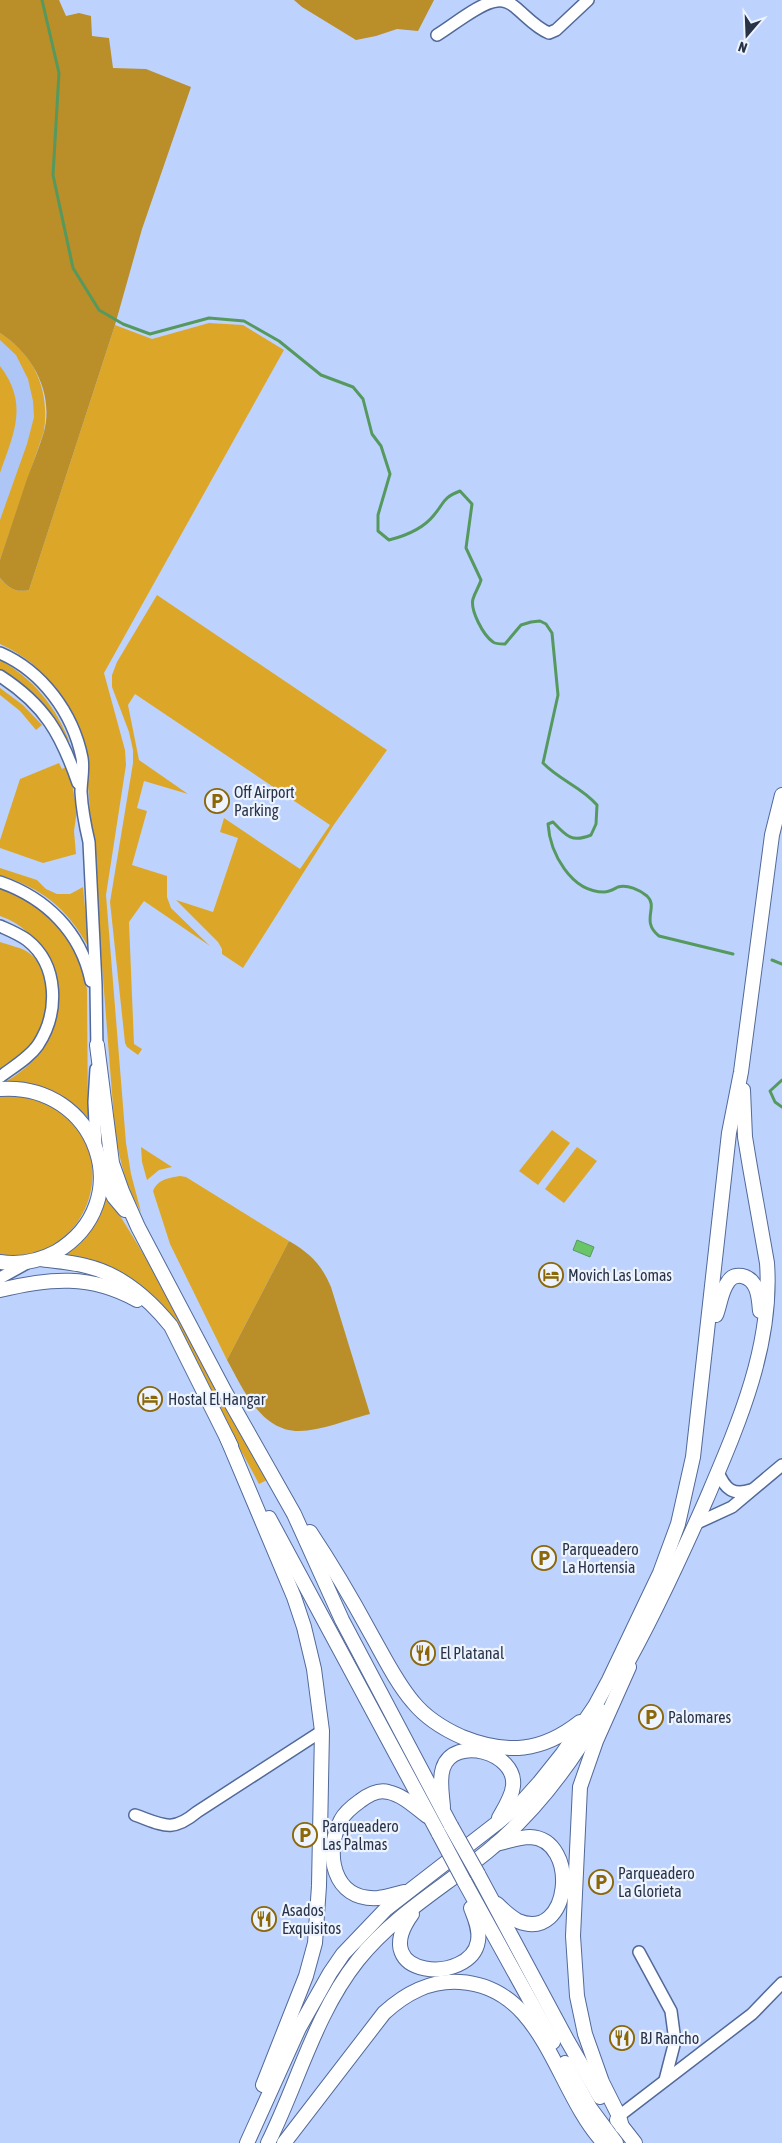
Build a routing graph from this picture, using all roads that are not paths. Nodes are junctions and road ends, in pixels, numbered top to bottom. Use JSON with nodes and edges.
{"nodes":[{"id":1,"x":588,"y":0,"type":"edge"},
{"id":2,"x":437,"y":35,"type":"dead end"},
{"id":3,"x":0,"y":653,"type":"edge"},
{"id":4,"x":0,"y":676,"type":"edge"},
{"id":5,"x":82,"y":792,"type":"junction"},
{"id":6,"x":782,"y":795,"type":"edge"},
{"id":7,"x":0,"y":882,"type":"edge"},
{"id":8,"x":0,"y":926,"type":"edge"},
{"id":9,"x":96,"y":1008,"type":"junction"},
{"id":10,"x":97,"y":1045,"type":"junction"},
{"id":11,"x":741,"y":1072,"type":"junction"},
{"id":12,"x":0,"y":1077,"type":"edge"},
{"id":13,"x":0,"y":1089,"type":"edge"},
{"id":14,"x":97,"y":1154,"type":"junction"},
{"id":15,"x":100,"y":1169,"type":"junction"},
{"id":16,"x":138,"y":1226,"type":"junction"},
{"id":17,"x":34,"y":1260,"type":"junction"},
{"id":18,"x":0,"y":1262,"type":"edge"},
{"id":19,"x":0,"y":1278,"type":"edge"},
{"id":20,"x":0,"y":1290,"type":"edge"},
{"id":21,"x":159,"y":1311,"type":"junction"},
{"id":22,"x":761,"y":1342,"type":"junction"},
{"id":23,"x":706,"y":1348,"type":"junction"},
{"id":24,"x":227,"y":1438,"type":"junction"},
{"id":25,"x":782,"y":1465,"type":"edge"},
{"id":26,"x":718,"y":1472,"type":"junction"},
{"id":27,"x":753,"y":1490,"type":"junction"},
{"id":28,"x":294,"y":1514,"type":"junction"},
{"id":29,"x":695,"y":1524,"type":"junction"},
{"id":30,"x":638,"y":1643,"type":"junction"},
{"id":31,"x":588,"y":1715,"type":"junction"},
{"id":32,"x":322,"y":1732,"type":"junction"},
{"id":33,"x":135,"y":1815,"type":"dead end"},
{"id":34,"x":438,"y":1816,"type":"junction"},
{"id":35,"x":496,"y":1823,"type":"junction"},
{"id":36,"x":495,"y":1844,"type":"junction"},
{"id":37,"x":464,"y":1881,"type":"junction"},
{"id":38,"x":408,"y":1891,"type":"junction"},
{"id":39,"x":491,"y":1899,"type":"junction"},
{"id":40,"x":421,"y":1901,"type":"junction"},
{"id":41,"x":639,"y":1952,"type":"dead end"},
{"id":42,"x":782,"y":1983,"type":"edge"},
{"id":43,"x":665,"y":2080,"type":"junction"},
{"id":44,"x":621,"y":2122,"type":"junction"},
{"id":45,"x":599,"y":2142,"type":"edge"},
{"id":46,"x":239,"y":2143,"type":"edge"},
{"id":47,"x":247,"y":2143,"type":"edge"},
{"id":48,"x":268,"y":2143,"type":"edge"},
{"id":49,"x":284,"y":2143,"type":"edge"},
{"id":50,"x":616,"y":2143,"type":"edge"},
{"id":51,"x":635,"y":2143,"type":"edge"}],
"edges":[{"from":1,"to":2,"type":"street"},
{"from":3,"to":5,"type":"street"},
{"from":4,"to":5,"type":"street"},
{"from":5,"to":9,"type":"street"},
{"from":6,"to":11,"type":"main road"},
{"from":7,"to":9,"type":"street"},
{"from":8,"to":12,"type":"street"},
{"from":9,"to":10,"type":"street"},
{"from":10,"to":14,"type":"street"},
{"from":10,"to":16,"type":"main road"},
{"from":11,"to":22,"type":"main road"},
{"from":11,"to":23,"type":"main road"},
{"from":13,"to":14,"type":"main road"},
{"from":14,"to":15,"type":"main road"},
{"from":15,"to":16,"type":"main road"},
{"from":15,"to":17,"type":"main road"},
{"from":16,"to":28,"type":"main road"},
{"from":17,"to":18,"type":"main road"},
{"from":17,"to":19,"type":"street"},
{"from":17,"to":21,"type":"main road"},
{"from":20,"to":21,"type":"main road"},
{"from":21,"to":24,"type":"main road"},
{"from":22,"to":23,"type":"main road"},
{"from":22,"to":26,"type":"main road"},
{"from":23,"to":31,"type":"main road"},
{"from":24,"to":32,"type":"main road"},
{"from":24,"to":34,"type":"main road"},
{"from":25,"to":27,"type":"street"},
{"from":26,"to":27,"type":"street"},
{"from":26,"to":29,"type":"main road"},
{"from":27,"to":29,"type":"street"},
{"from":28,"to":31,"type":"main road"},
{"from":28,"to":34,"type":"main road"},
{"from":29,"to":30,"type":"main road"},
{"from":30,"to":36,"type":"main road"},
{"from":30,"to":44,"type":"main road"},
{"from":31,"to":35,"type":"main road"},
{"from":32,"to":33,"type":"street"},
{"from":32,"to":46,"type":"main road"},
{"from":34,"to":35,"type":"main road"},
{"from":34,"to":37,"type":"main road","bridge":true},
{"from":34,"to":38,"type":"main road"},
{"from":34,"to":39,"type":"main road","bridge":true},
{"from":35,"to":38,"type":"main road"},
{"from":36,"to":39,"type":"main road"},
{"from":36,"to":40,"type":"main road"},
{"from":37,"to":40,"type":"main road"},
{"from":37,"to":50,"type":"main road"},
{"from":38,"to":47,"type":"main road"},
{"from":39,"to":44,"type":"main road"},
{"from":40,"to":48,"type":"main road"},
{"from":41,"to":43,"type":"street"},
{"from":42,"to":43,"type":"street"},
{"from":43,"to":44,"type":"street"},
{"from":44,"to":51,"type":"main road"},
{"from":45,"to":49,"type":"main road"}]}
